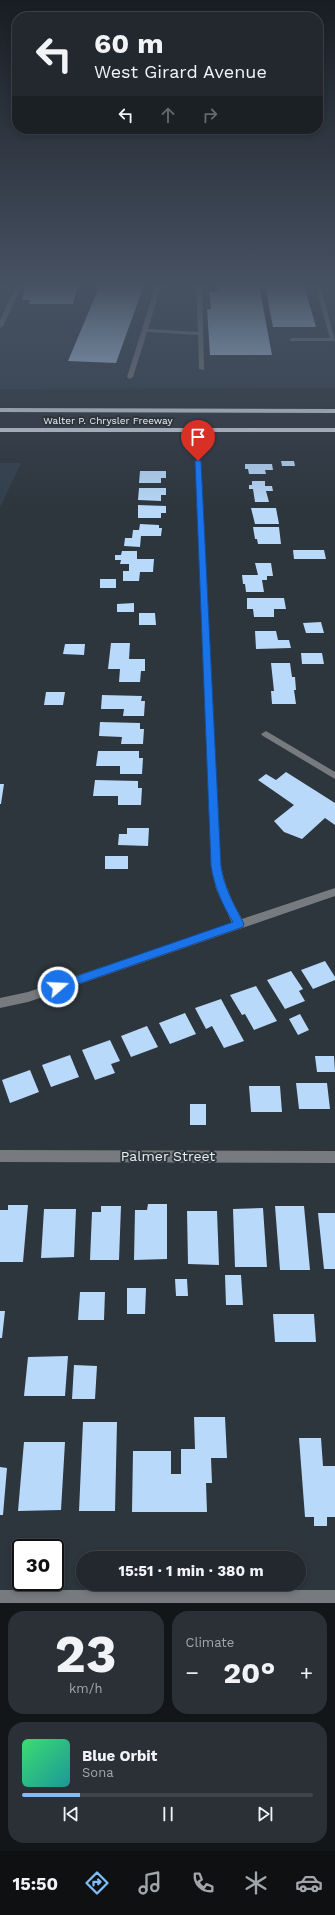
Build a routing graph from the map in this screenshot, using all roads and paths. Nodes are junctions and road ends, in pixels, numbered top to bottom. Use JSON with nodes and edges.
{"nodes":[{"id":1,"x":135,"y":360,"type":"edge"},
{"id":2,"x":202,"y":360,"type":"edge"},
{"id":3,"x":202,"y":369,"type":"dead end"},
{"id":4,"x":130,"y":377,"type":"dead end"},
{"id":5,"x":0,"y":410,"type":"edge"},
{"id":6,"x":335,"y":411,"type":"edge"},
{"id":7,"x":0,"y":430,"type":"edge"},
{"id":8,"x":335,"y":430,"type":"edge"},
{"id":9,"x":198,"y":461,"type":"dead end"},
{"id":10,"x":266,"y":734,"type":"dead end"},
{"id":11,"x":335,"y":776,"type":"edge"},
{"id":12,"x":335,"y":892,"type":"edge"},
{"id":13,"x":239,"y":924,"type":"junction"},
{"id":14,"x":0,"y":1003,"type":"edge"},
{"id":15,"x":0,"y":1156,"type":"edge"},
{"id":16,"x":335,"y":1157,"type":"edge"},
{"id":17,"x":0,"y":1599,"type":"edge"},
{"id":18,"x":335,"y":1599,"type":"edge"}],
"edges":[{"from":1,"to":4,"type":"street"},
{"from":2,"to":3,"type":"street"},
{"from":5,"to":6,"type":"highway","name":"Walter P. Chrysler Freeway"},
{"from":7,"to":8,"type":"highway","name":"Walter P. Chrysler Freeway"},
{"from":9,"to":13,"type":"street"},
{"from":10,"to":11,"type":"street"},
{"from":12,"to":13,"type":"street"},
{"from":13,"to":14,"type":"street"},
{"from":15,"to":16,"type":"street","name":"Palmer Street"},
{"from":17,"to":18,"type":"street"}]}
